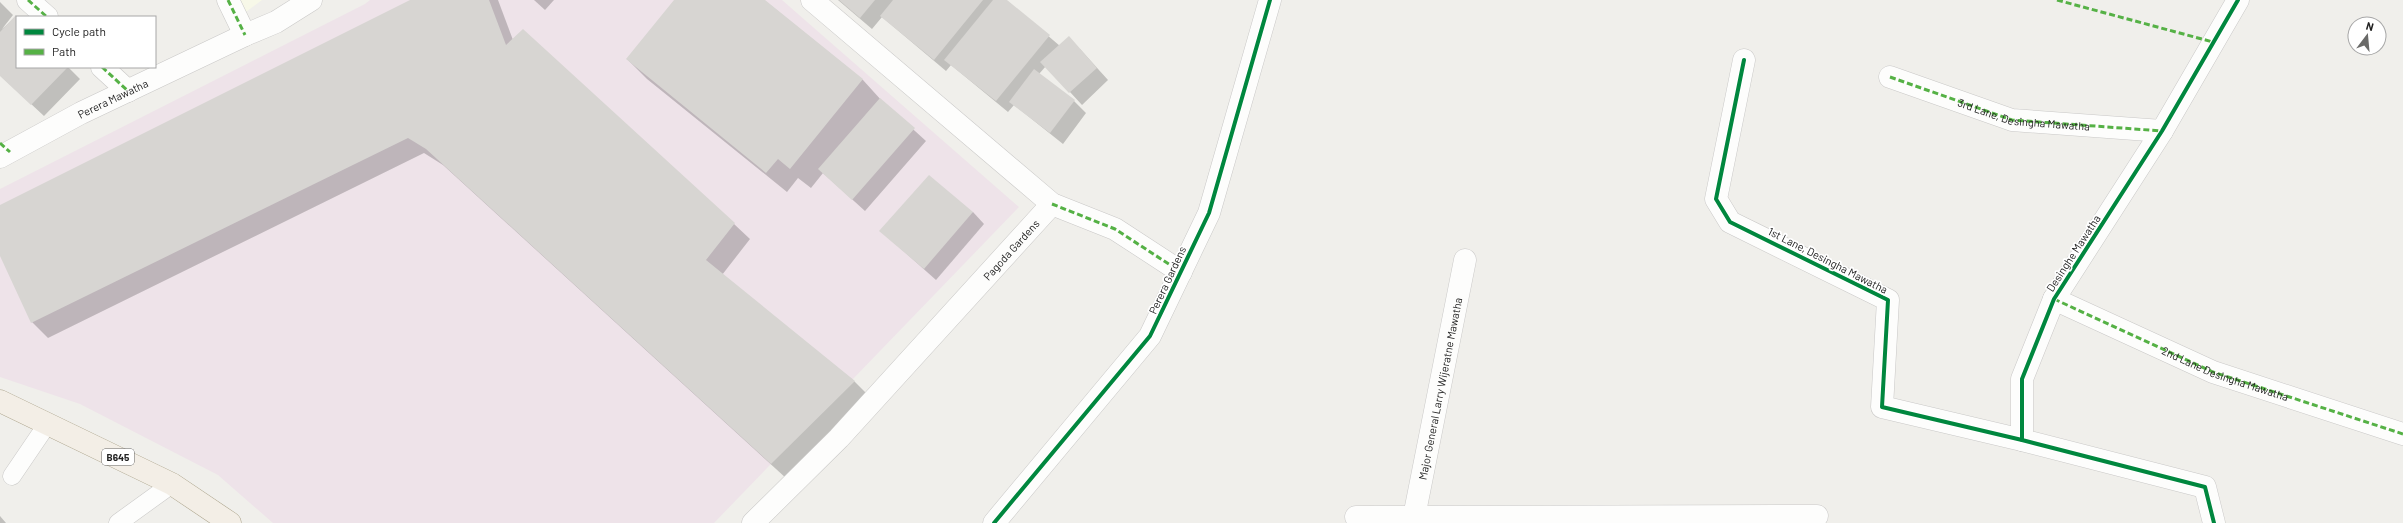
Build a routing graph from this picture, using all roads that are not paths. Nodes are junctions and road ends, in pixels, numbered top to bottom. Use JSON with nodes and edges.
{"nodes":[{"id":1,"x":28,"y":0,"type":"edge"},
{"id":2,"x":228,"y":0,"type":"edge"},
{"id":3,"x":311,"y":0,"type":"edge"},
{"id":4,"x":812,"y":0,"type":"edge"},
{"id":5,"x":1270,"y":0,"type":"edge"},
{"id":6,"x":2238,"y":0,"type":"edge"},
{"id":7,"x":46,"y":16,"type":"edge"},
{"id":8,"x":245,"y":35,"type":"junction"},
{"id":9,"x":1744,"y":60,"type":"dead end"},
{"id":10,"x":103,"y":68,"type":"edge"},
{"id":11,"x":1890,"y":77,"type":"dead end"},
{"id":12,"x":128,"y":91,"type":"junction"},
{"id":13,"x":2162,"y":131,"type":"junction"},
{"id":14,"x":3,"y":150,"type":"edge"},
{"id":15,"x":1052,"y":204,"type":"junction"},
{"id":16,"x":1465,"y":260,"type":"dead end"},
{"id":17,"x":1180,"y":272,"type":"junction"},
{"id":18,"x":2054,"y":299,"type":"junction"},
{"id":19,"x":0,"y":401,"type":"edge"},
{"id":20,"x":48,"y":423,"type":"junction"},
{"id":21,"x":2403,"y":434,"type":"edge"},
{"id":22,"x":2022,"y":440,"type":"junction"},
{"id":23,"x":12,"y":476,"type":"dead end"},
{"id":24,"x":172,"y":484,"type":"junction"},
{"id":25,"x":1817,"y":516,"type":"dead end"},
{"id":26,"x":1356,"y":517,"type":"dead end"},
{"id":27,"x":1414,"y":517,"type":"junction"},
{"id":28,"x":1573,"y":520,"type":"edge"},
{"id":29,"x":118,"y":523,"type":"edge"},
{"id":30,"x":230,"y":523,"type":"edge"},
{"id":31,"x":753,"y":523,"type":"edge"},
{"id":32,"x":994,"y":523,"type":"edge"},
{"id":33,"x":2214,"y":523,"type":"edge"}],
"edges":[{"from":1,"to":7,"type":"street"},
{"from":2,"to":8,"type":"street"},
{"from":3,"to":8,"type":"street","name":"Perera Mawatha"},
{"from":4,"to":15,"type":"street"},
{"from":5,"to":17,"type":"street","name":"Perera Gardens"},
{"from":6,"to":13,"type":"street","name":"Desinghe Mawatha"},
{"from":8,"to":12,"type":"street","name":"Perera Mawatha"},
{"from":9,"to":22,"type":"street","name":"1st Lane, Desingha Mawatha"},
{"from":10,"to":12,"type":"street"},
{"from":11,"to":13,"type":"street","name":"3rd Lane, Desingha Mawatha"},
{"from":12,"to":14,"type":"street","name":"Perera Mawatha"},
{"from":13,"to":18,"type":"street","name":"Desinghe Mawatha"},
{"from":15,"to":17,"type":"street"},
{"from":15,"to":31,"type":"street","name":"Pagoda Gardens"},
{"from":16,"to":27,"type":"street","name":"Major General Larry Wijeratne Mawatha"},
{"from":17,"to":32,"type":"street","name":"Perera Gardens"},
{"from":18,"to":21,"type":"street","name":"2nd Lane Desingha Mawatha"},
{"from":18,"to":22,"type":"street","name":"Desinghe Mawatha"},
{"from":19,"to":20,"type":"main road","number":"B645"},
{"from":20,"to":23,"type":"lane"},
{"from":20,"to":24,"type":"main road","number":"B645"},
{"from":22,"to":33,"type":"street"},
{"from":24,"to":29,"type":"lane"},
{"from":24,"to":30,"type":"main road","number":"B645"},
{"from":25,"to":28,"type":"street"},
{"from":26,"to":27,"type":"street"},
{"from":27,"to":28,"type":"street"}]}
